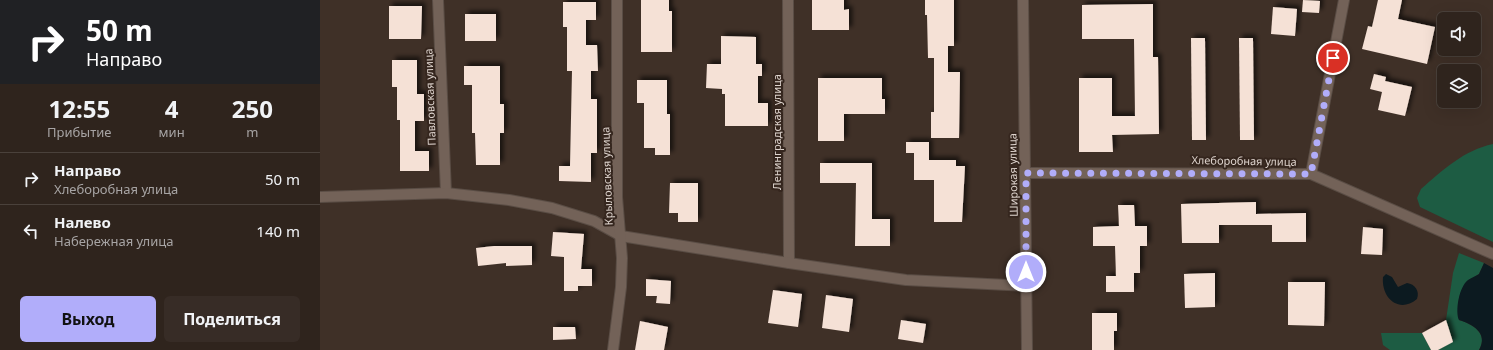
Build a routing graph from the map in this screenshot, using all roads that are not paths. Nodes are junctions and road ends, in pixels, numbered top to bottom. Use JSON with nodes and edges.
{"nodes":[{"id":1,"x":438,"y":0,"type":"edge"},
{"id":2,"x":617,"y":0,"type":"edge"},
{"id":3,"x":788,"y":0,"type":"edge"},
{"id":4,"x":1023,"y":0,"type":"edge"},
{"id":5,"x":1344,"y":0,"type":"edge"},
{"id":6,"x":1026,"y":173,"type":"junction"},
{"id":7,"x":1311,"y":174,"type":"junction"},
{"id":8,"x":446,"y":194,"type":"junction"},
{"id":9,"x":320,"y":197,"type":"edge"},
{"id":10,"x":621,"y":236,"type":"junction"},
{"id":11,"x":1493,"y":254,"type":"edge"},
{"id":12,"x":789,"y":263,"type":"junction"},
{"id":13,"x":1026,"y":286,"type":"junction"},
{"id":14,"x":613,"y":350,"type":"edge"},
{"id":15,"x":1027,"y":350,"type":"edge"}],
"edges":[{"from":1,"to":8,"type":"street","name":"Павловская улица"},
{"from":2,"to":10,"type":"street","name":"Крыловская улица"},
{"from":3,"to":12,"type":"street","name":"Ленинградская улица"},
{"from":4,"to":6,"type":"street","name":"Широкая улица"},
{"from":5,"to":7,"type":"street"},
{"from":6,"to":7,"type":"street","name":"Хлеборобная улица"},
{"from":6,"to":13,"type":"street","name":"Широкая улица"},
{"from":7,"to":11,"type":"street","name":"Хлеборобная улица"},
{"from":8,"to":9,"type":"street"},
{"from":8,"to":10,"type":"street"},
{"from":10,"to":12,"type":"street"},
{"from":10,"to":14,"type":"street","name":"Крыловская улица"},
{"from":12,"to":13,"type":"street"},
{"from":13,"to":15,"type":"street","name":"Широкая улица"}]}
